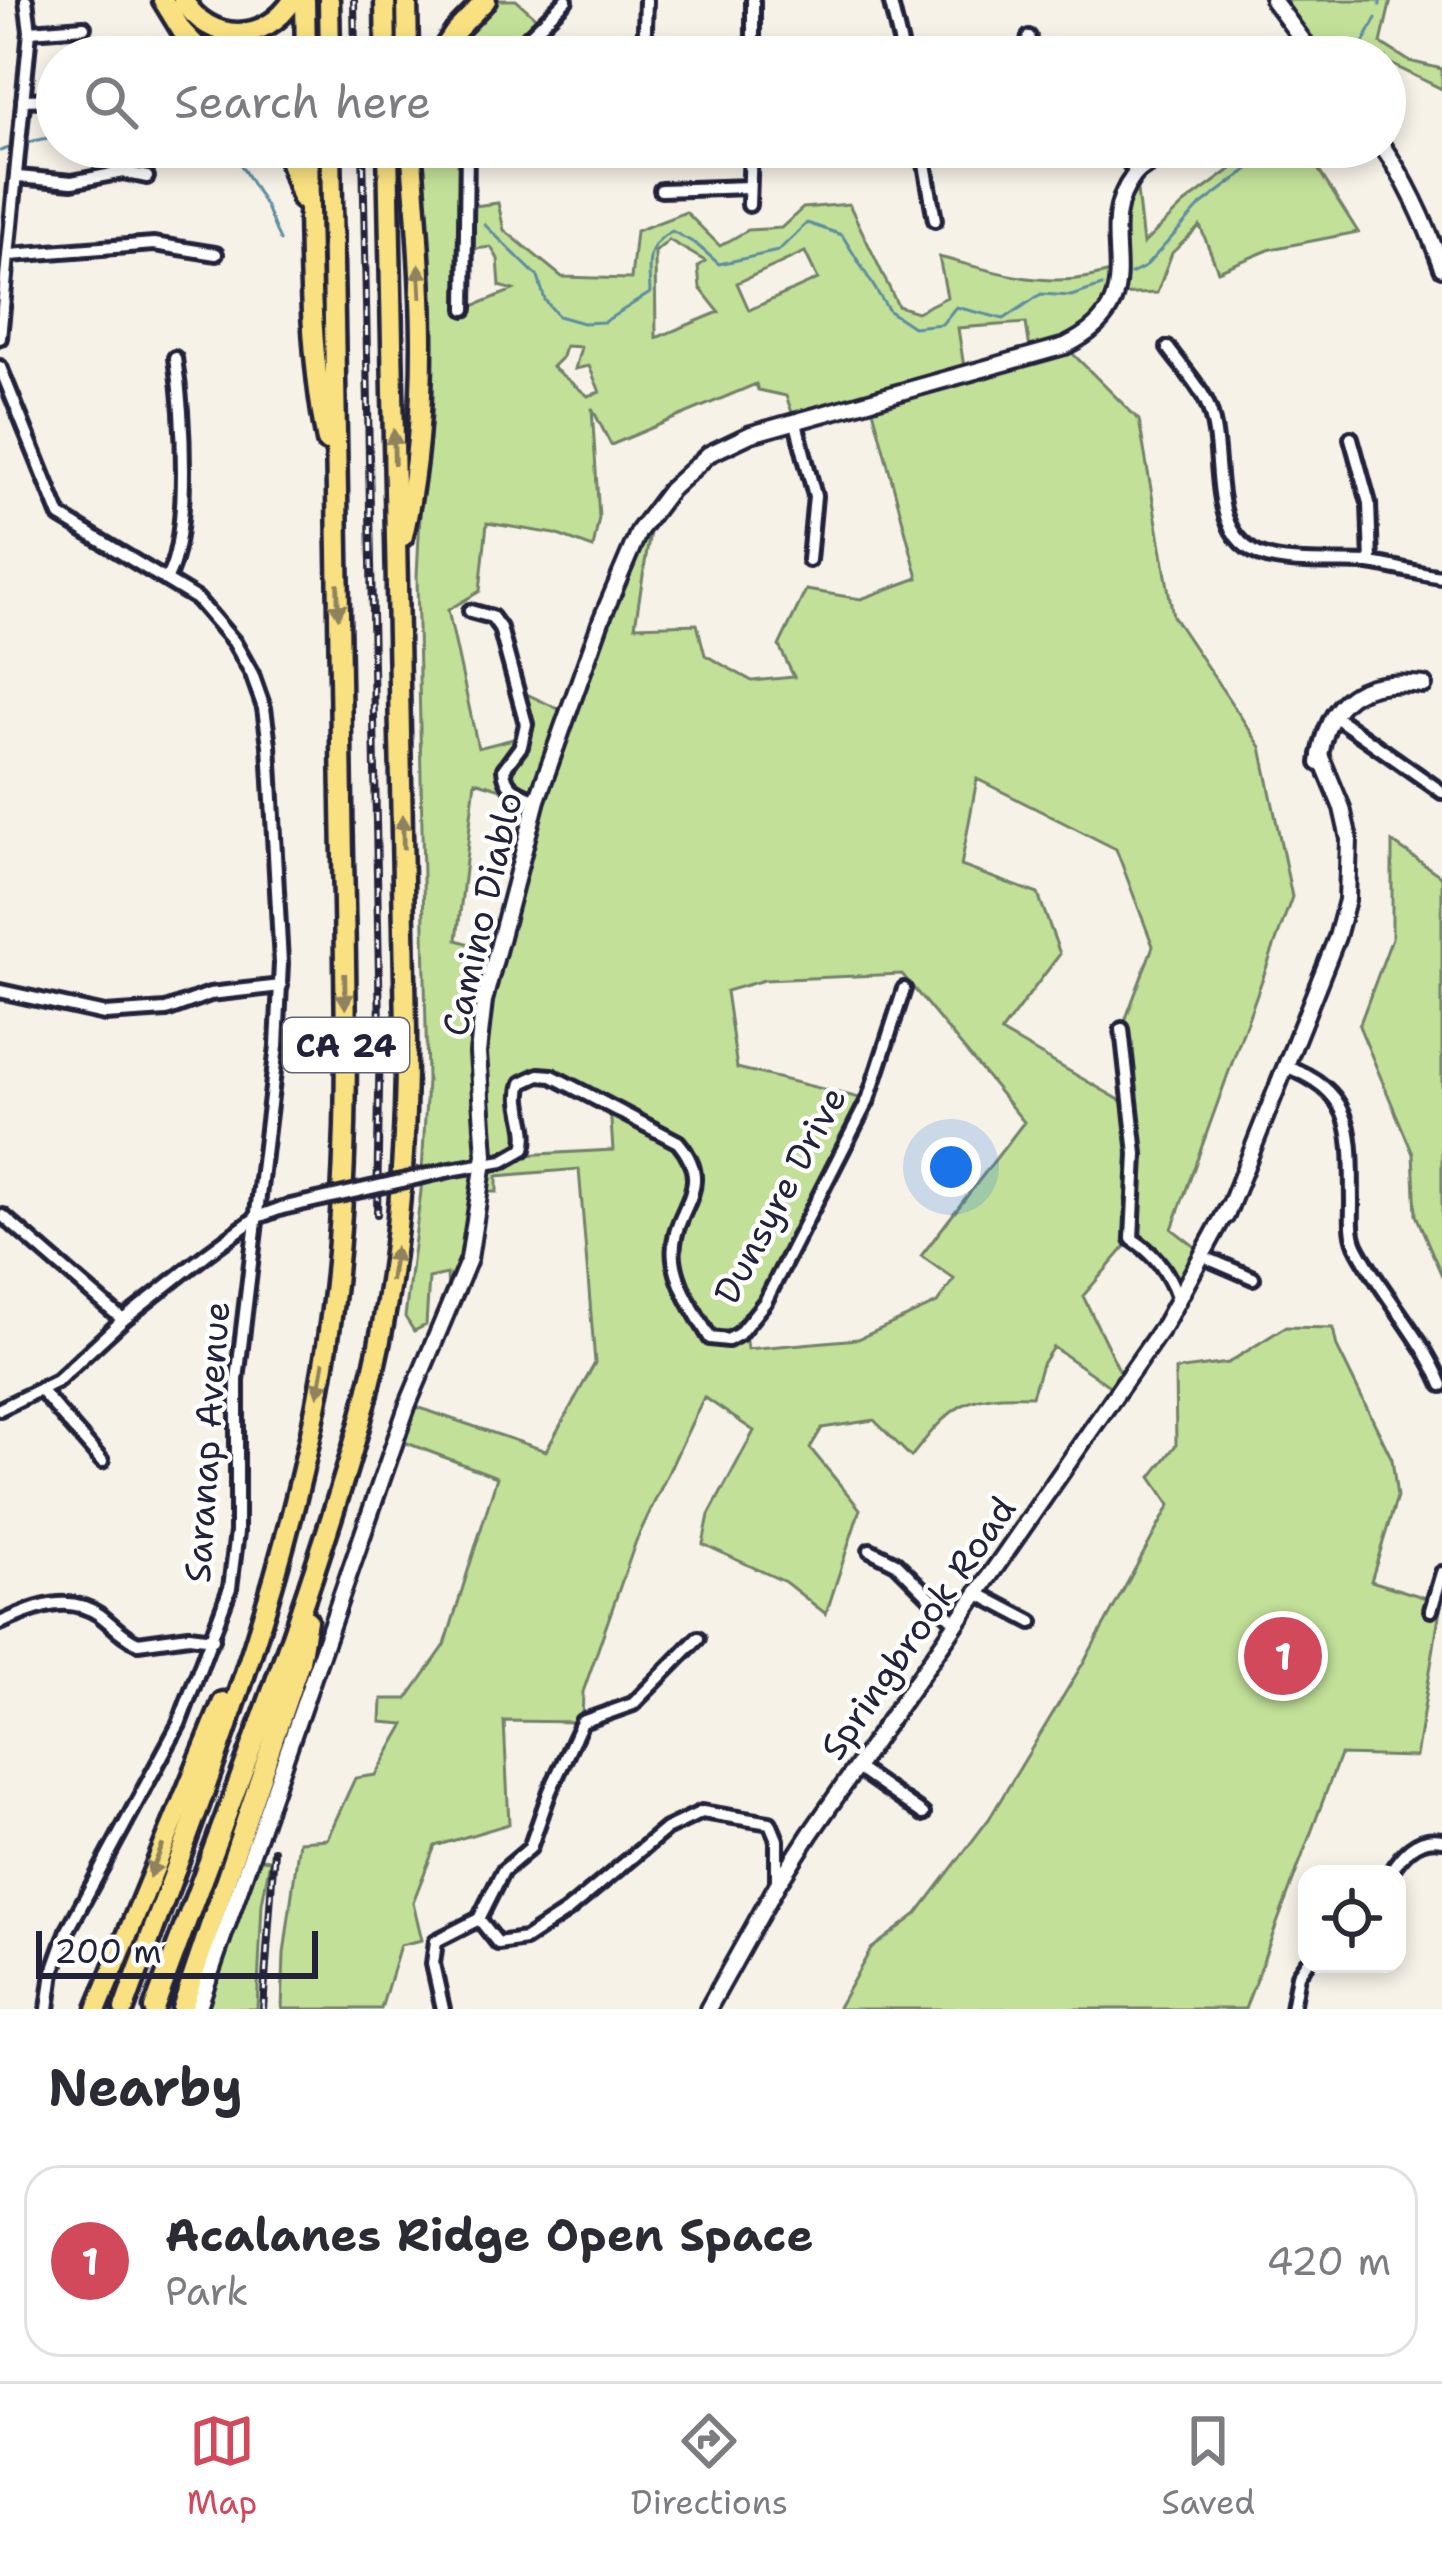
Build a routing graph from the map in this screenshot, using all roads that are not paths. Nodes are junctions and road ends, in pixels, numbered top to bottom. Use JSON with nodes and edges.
{"nodes":[{"id":1,"x":26,"y":0,"type":"edge"},
{"id":2,"x":164,"y":0,"type":"edge"},
{"id":3,"x":183,"y":0,"type":"edge"},
{"id":4,"x":293,"y":0,"type":"edge"},
{"id":5,"x":305,"y":0,"type":"edge"},
{"id":6,"x":329,"y":0,"type":"edge"},
{"id":7,"x":385,"y":0,"type":"edge"},
{"id":8,"x":407,"y":0,"type":"edge"},
{"id":9,"x":486,"y":0,"type":"edge"},
{"id":10,"x":566,"y":0,"type":"edge"},
{"id":11,"x":646,"y":0,"type":"edge"},
{"id":12,"x":753,"y":0,"type":"edge"},
{"id":13,"x":890,"y":0,"type":"edge"},
{"id":14,"x":1273,"y":0,"type":"edge"},
{"id":15,"x":84,"y":27,"type":"dead end"},
{"id":16,"x":30,"y":31,"type":"junction"},
{"id":17,"x":187,"y":36,"type":"edge"},
{"id":18,"x":306,"y":36,"type":"edge"},
{"id":19,"x":330,"y":36,"type":"edge"},
{"id":20,"x":386,"y":36,"type":"edge"},
{"id":21,"x":408,"y":36,"type":"edge"},
{"id":22,"x":452,"y":36,"type":"edge"},
{"id":23,"x":529,"y":36,"type":"edge"},
{"id":24,"x":645,"y":36,"type":"edge"},
{"id":25,"x":753,"y":36,"type":"edge"},
{"id":26,"x":899,"y":36,"type":"edge"},
{"id":27,"x":1300,"y":36,"type":"edge"},
{"id":28,"x":23,"y":100,"type":"junction"},
{"id":29,"x":36,"y":100,"type":"edge"},
{"id":30,"x":293,"y":168,"type":"edge"},
{"id":31,"x":308,"y":168,"type":"edge"},
{"id":32,"x":332,"y":168,"type":"edge"},
{"id":33,"x":388,"y":168,"type":"edge"},
{"id":34,"x":414,"y":168,"type":"edge"},
{"id":35,"x":466,"y":168,"type":"edge"},
{"id":36,"x":750,"y":168,"type":"edge"},
{"id":37,"x":926,"y":168,"type":"edge"},
{"id":38,"x":1132,"y":168,"type":"edge"},
{"id":39,"x":1144,"y":168,"type":"edge"},
{"id":40,"x":1398,"y":168,"type":"edge"},
{"id":41,"x":1135,"y":173,"type":"junction"},
{"id":42,"x":17,"y":177,"type":"junction"},
{"id":43,"x":147,"y":177,"type":"dead end"},
{"id":44,"x":749,"y":187,"type":"junction"},
{"id":45,"x":661,"y":190,"type":"dead end"},
{"id":46,"x":749,"y":205,"type":"dead end"},
{"id":47,"x":935,"y":220,"type":"dead end"},
{"id":48,"x":1436,"y":231,"type":"edge"},
{"id":49,"x":216,"y":254,"type":"dead end"},
{"id":50,"x":5,"y":261,"type":"edge"},
{"id":51,"x":310,"y":262,"type":"junction"},
{"id":52,"x":1442,"y":268,"type":"edge"},
{"id":53,"x":466,"y":309,"type":"dead end"},
{"id":54,"x":0,"y":338,"type":"edge"},
{"id":55,"x":1168,"y":348,"type":"dead end"},
{"id":56,"x":176,"y":358,"type":"dead end"},
{"id":57,"x":0,"y":367,"type":"edge"},
{"id":58,"x":796,"y":423,"type":"junction"},
{"id":59,"x":1351,"y":438,"type":"dead end"},
{"id":60,"x":336,"y":484,"type":"junction"},
{"id":61,"x":809,"y":560,"type":"dead end"},
{"id":62,"x":1371,"y":563,"type":"junction"},
{"id":63,"x":396,"y":564,"type":"junction"},
{"id":64,"x":1442,"y":577,"type":"edge"},
{"id":65,"x":167,"y":578,"type":"junction"},
{"id":66,"x":470,"y":611,"type":"dead end"},
{"id":67,"x":1442,"y":680,"type":"edge"},
{"id":68,"x":1335,"y":714,"type":"junction"},
{"id":69,"x":1442,"y":792,"type":"edge"},
{"id":70,"x":537,"y":800,"type":"junction"},
{"id":71,"x":281,"y":986,"type":"junction"},
{"id":72,"x":904,"y":989,"type":"dead end"},
{"id":73,"x":0,"y":991,"type":"edge"},
{"id":74,"x":1122,"y":1029,"type":"dead end"},
{"id":75,"x":1285,"y":1066,"type":"junction"},
{"id":76,"x":484,"y":1163,"type":"junction"},
{"id":77,"x":1228,"y":1208,"type":"junction"},
{"id":78,"x":3,"y":1216,"type":"dead end"},
{"id":79,"x":257,"y":1216,"type":"junction"},
{"id":80,"x":1211,"y":1260,"type":"junction"},
{"id":81,"x":1253,"y":1278,"type":"dead end"},
{"id":82,"x":1188,"y":1288,"type":"junction"},
{"id":83,"x":1179,"y":1302,"type":"junction"},
{"id":84,"x":124,"y":1320,"type":"junction"},
{"id":85,"x":1442,"y":1385,"type":"edge"},
{"id":86,"x":42,"y":1392,"type":"junction"},
{"id":87,"x":0,"y":1409,"type":"edge"},
{"id":88,"x":102,"y":1461,"type":"dead end"},
{"id":89,"x":870,"y":1550,"type":"dead end"},
{"id":90,"x":1442,"y":1573,"type":"edge"},
{"id":91,"x":311,"y":1580,"type":"junction"},
{"id":92,"x":979,"y":1594,"type":"junction"},
{"id":93,"x":268,"y":1599,"type":"junction"},
{"id":94,"x":1430,"y":1610,"type":"dead end"},
{"id":95,"x":1032,"y":1622,"type":"dead end"},
{"id":96,"x":0,"y":1624,"type":"edge"},
{"id":97,"x":957,"y":1624,"type":"junction"},
{"id":98,"x":698,"y":1638,"type":"dead end"},
{"id":99,"x":212,"y":1639,"type":"junction"},
{"id":100,"x":270,"y":1701,"type":"junction"},
{"id":101,"x":857,"y":1768,"type":"junction"},
{"id":102,"x":923,"y":1814,"type":"dead end"},
{"id":103,"x":1442,"y":1840,"type":"edge"},
{"id":104,"x":1396,"y":1865,"type":"edge"},
{"id":105,"x":777,"y":1885,"type":"junction"},
{"id":106,"x":479,"y":1919,"type":"junction"},
{"id":107,"x":1300,"y":1973,"type":"edge"},
{"id":108,"x":48,"y":2009,"type":"edge"},
{"id":109,"x":97,"y":2009,"type":"edge"},
{"id":110,"x":124,"y":2009,"type":"edge"},
{"id":111,"x":154,"y":2009,"type":"edge"},
{"id":112,"x":172,"y":2009,"type":"edge"},
{"id":113,"x":182,"y":2009,"type":"edge"},
{"id":114,"x":198,"y":2009,"type":"edge"},
{"id":115,"x":443,"y":2009,"type":"edge"},
{"id":116,"x":708,"y":2009,"type":"edge"},
{"id":117,"x":1292,"y":2009,"type":"edge"}],
"edges":[{"from":1,"to":16,"type":"street"},
{"from":2,"to":17,"type":"highway"},
{"from":3,"to":4,"type":"highway"},
{"from":5,"to":18,"type":"highway"},
{"from":6,"to":19,"type":"highway"},
{"from":7,"to":20,"type":"highway"},
{"from":8,"to":21,"type":"highway"},
{"from":9,"to":22,"type":"highway"},
{"from":10,"to":23,"type":"street"},
{"from":11,"to":24,"type":"street"},
{"from":12,"to":25,"type":"street"},
{"from":13,"to":26,"type":"street"},
{"from":14,"to":27,"type":"street"},
{"from":15,"to":16,"type":"street"},
{"from":16,"to":28,"type":"street"},
{"from":28,"to":29,"type":"street"},
{"from":28,"to":42,"type":"street"},
{"from":30,"to":51,"type":"highway"},
{"from":31,"to":51,"type":"highway"},
{"from":32,"to":60,"type":"highway","number":"CA 24"},
{"from":63,"to":33,"type":"highway","number":"CA 24","one_way":true},
{"from":63,"to":34,"type":"highway","one_way":true},
{"from":35,"to":53,"type":"street"},
{"from":36,"to":44,"type":"street"},
{"from":37,"to":47,"type":"street"},
{"from":38,"to":41,"type":"street"},
{"from":39,"to":41,"type":"street"},
{"from":40,"to":48,"type":"street"},
{"from":41,"to":58,"type":"street","name":"Camino Diablo"},
{"from":42,"to":43,"type":"street"},
{"from":42,"to":50,"type":"street"},
{"from":44,"to":45,"type":"street"},
{"from":44,"to":46,"type":"street"},
{"from":48,"to":52,"type":"street"},
{"from":49,"to":50,"type":"street"},
{"from":50,"to":54,"type":"street"},
{"from":51,"to":60,"type":"highway"},
{"from":55,"to":62,"type":"street"},
{"from":56,"to":65,"type":"street"},
{"from":57,"to":65,"type":"street","name":"Saranap Avenue"},
{"from":58,"to":61,"type":"street"},
{"from":58,"to":70,"type":"street","name":"Camino Diablo"},
{"from":59,"to":62,"type":"street"},
{"from":60,"to":93,"type":"highway","number":"CA 24","one_way":true},
{"from":62,"to":64,"type":"street"},
{"from":91,"to":63,"type":"highway","number":"CA 24","one_way":true},
{"from":65,"to":71,"type":"street","name":"Saranap Avenue"},
{"from":66,"to":70,"type":"street"},
{"from":67,"to":68,"type":"street"},
{"from":68,"to":69,"type":"street"},
{"from":68,"to":75,"type":"street","name":"Springbrook Road"},
{"from":70,"to":76,"type":"street","name":"Camino Diablo"},
{"from":71,"to":73,"type":"street"},
{"from":71,"to":79,"type":"street","name":"Saranap Avenue"},
{"from":72,"to":76,"type":"street","name":"Dunsyre Drive"},
{"from":74,"to":83,"type":"street"},
{"from":75,"to":77,"type":"street","name":"Springbrook Road"},
{"from":75,"to":85,"type":"street"},
{"from":76,"to":79,"type":"street","bridge":true},
{"from":76,"to":114,"type":"street","name":"Camino Diablo"},
{"from":77,"to":80,"type":"street","name":"Springbrook Road"},
{"from":77,"to":82,"type":"street","name":"Springbrook Road"},
{"from":78,"to":84,"type":"street"},
{"from":79,"to":84,"type":"street"},
{"from":79,"to":99,"type":"street","name":"Saranap Avenue"},
{"from":80,"to":81,"type":"street"},
{"from":80,"to":82,"type":"street","name":"Springbrook Road"},
{"from":82,"to":83,"type":"street","name":"Springbrook Road"},
{"from":83,"to":92,"type":"street","name":"Springbrook Road"},
{"from":84,"to":86,"type":"street"},
{"from":86,"to":87,"type":"street"},
{"from":86,"to":88,"type":"street"},
{"from":89,"to":97,"type":"street"},
{"from":90,"to":94,"type":"street"},
{"from":91,"to":100,"type":"highway","number":"CA 24"},
{"from":91,"to":113,"type":"highway"},
{"from":92,"to":95,"type":"street"},
{"from":92,"to":97,"type":"street","name":"Springbrook Road"},
{"from":93,"to":109,"type":"highway","number":"CA 24","one_way":true},
{"from":93,"to":110,"type":"highway"},
{"from":96,"to":99,"type":"street"},
{"from":97,"to":101,"type":"street","name":"Springbrook Road"},
{"from":98,"to":106,"type":"street"},
{"from":99,"to":108,"type":"street","name":"Saranap Avenue"},
{"from":100,"to":111,"type":"highway","number":"CA 24"},
{"from":100,"to":112,"type":"highway"},
{"from":101,"to":102,"type":"street"},
{"from":101,"to":105,"type":"street","name":"Springbrook Road"},
{"from":103,"to":104,"type":"street"},
{"from":105,"to":106,"type":"street"},
{"from":105,"to":116,"type":"street","name":"Springbrook Road"},
{"from":106,"to":115,"type":"street"},
{"from":107,"to":117,"type":"street"}]}
